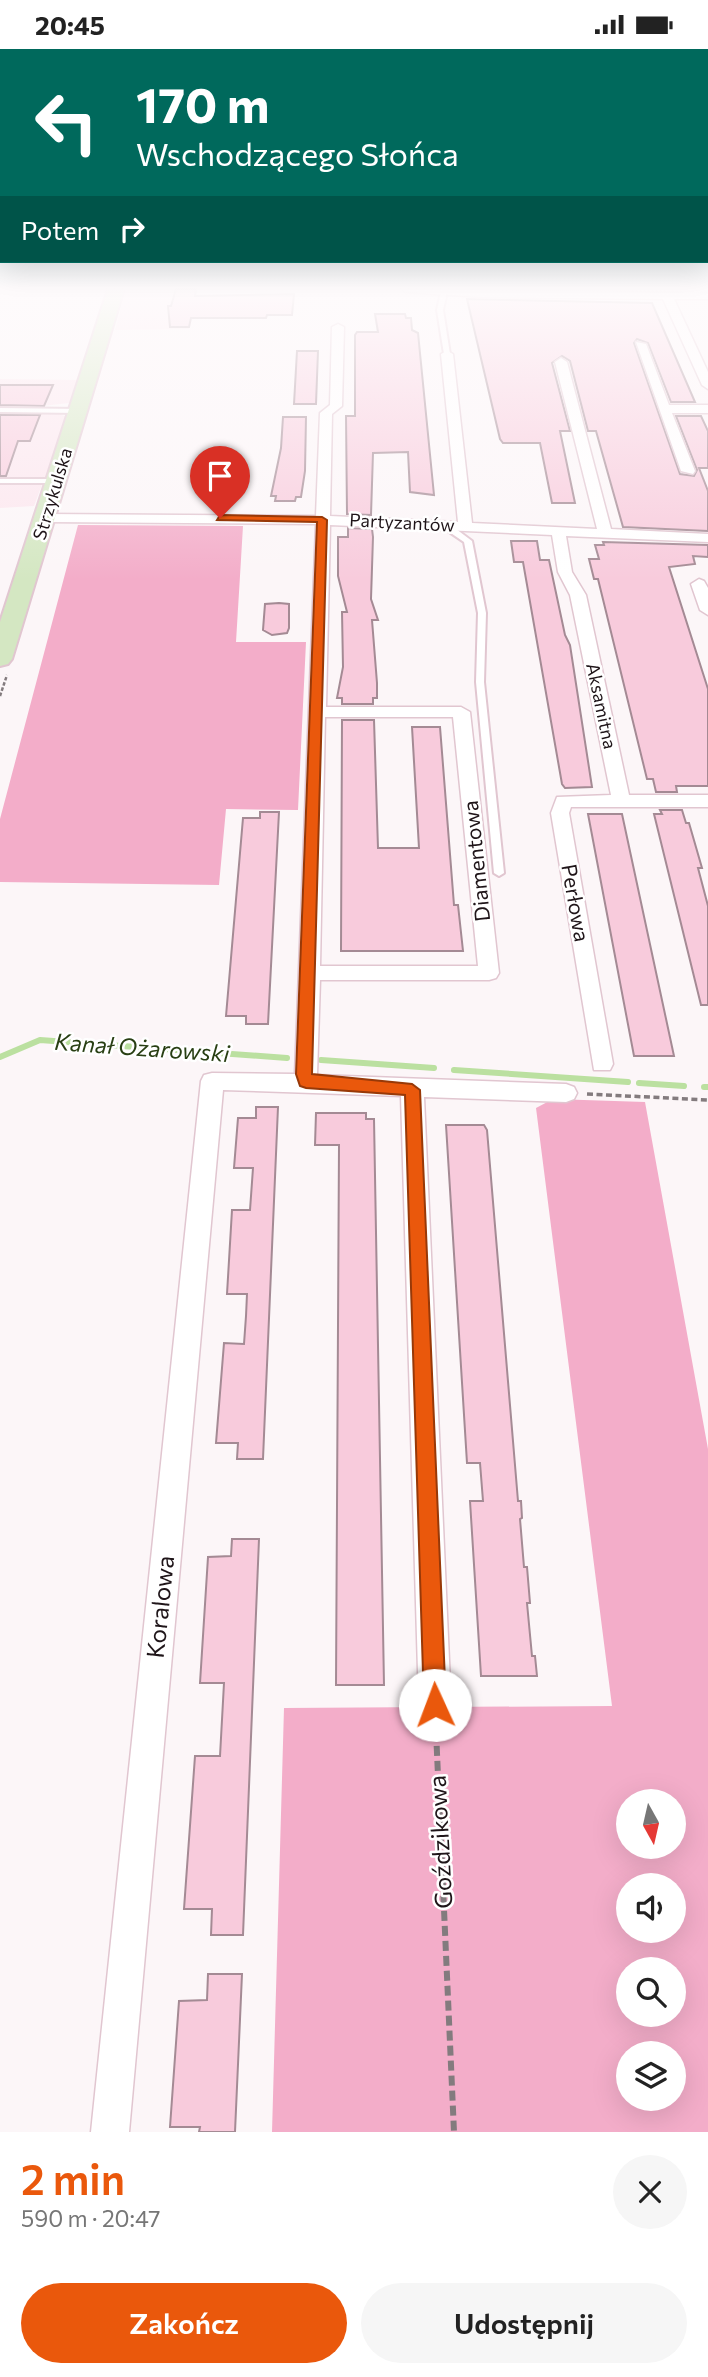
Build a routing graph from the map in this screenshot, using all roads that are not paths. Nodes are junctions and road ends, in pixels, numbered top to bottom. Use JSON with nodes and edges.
{"nodes":[{"id":1,"x":87,"y":386,"type":"edge"},
{"id":2,"x":337,"y":386,"type":"edge"},
{"id":3,"x":450,"y":386,"type":"edge"},
{"id":4,"x":567,"y":386,"type":"edge"},
{"id":5,"x":656,"y":386,"type":"edge"},
{"id":6,"x":664,"y":409,"type":"junction"},
{"id":7,"x":708,"y":409,"type":"edge"},
{"id":8,"x":0,"y":410,"type":"edge"},
{"id":9,"x":79,"y":411,"type":"junction"},
{"id":10,"x":688,"y":471,"type":"dead end"},
{"id":11,"x":0,"y":481,"type":"edge"},
{"id":12,"x":57,"y":481,"type":"junction"},
{"id":13,"x":45,"y":519,"type":"junction"},
{"id":14,"x":322,"y":520,"type":"junction"},
{"id":15,"x":444,"y":525,"type":"junction"},
{"id":16,"x":465,"y":526,"type":"junction"},
{"id":17,"x":558,"y":530,"type":"junction"},
{"id":18,"x":605,"y":533,"type":"junction"},
{"id":19,"x":708,"y":538,"type":"edge"},
{"id":20,"x":699,"y":584,"type":"dead end"},
{"id":21,"x":708,"y":610,"type":"edge"},
{"id":22,"x":0,"y":659,"type":"edge"},
{"id":23,"x":315,"y":712,"type":"junction"},
{"id":24,"x":621,"y":799,"type":"junction"},
{"id":25,"x":708,"y":801,"type":"edge"},
{"id":26,"x":499,"y":873,"type":"dead end"},
{"id":27,"x":307,"y":973,"type":"junction"},
{"id":28,"x":602,"y":1063,"type":"dead end"},
{"id":29,"x":306,"y":1082,"type":"junction"},
{"id":30,"x":412,"y":1090,"type":"junction"},
{"id":31,"x":566,"y":1093,"type":"road end"},
{"id":32,"x":435,"y":1705,"type":"road end"},
{"id":33,"x":110,"y":2132,"type":"edge"}],
"edges":[{"from":1,"to":9,"type":"street","name":"Strzykulska"},
{"from":2,"to":14,"type":"street"},
{"from":3,"to":16,"type":"street","name":"Partyzantów"},
{"from":4,"to":18,"type":"street"},
{"from":5,"to":6,"type":"street"},
{"from":6,"to":7,"type":"street"},
{"from":6,"to":10,"type":"street"},
{"from":8,"to":9,"type":"lane"},
{"from":9,"to":12,"type":"street","name":"Strzykulska"},
{"from":11,"to":12,"type":"lane"},
{"from":12,"to":13,"type":"street","name":"Strzykulska"},
{"from":13,"to":14,"type":"street","name":"Partyzantów"},
{"from":13,"to":22,"type":"street","name":"Strzykulska"},
{"from":14,"to":15,"type":"street","name":"Partyzantów"},
{"from":14,"to":23,"type":"street"},
{"from":15,"to":16,"type":"street","name":"Partyzantów"},
{"from":15,"to":26,"type":"lane"},
{"from":16,"to":17,"type":"street","name":"Partyzantów"},
{"from":17,"to":18,"type":"street","name":"Partyzantów"},
{"from":17,"to":24,"type":"street","name":"Aksamitna"},
{"from":18,"to":19,"type":"street","name":"Partyzantów"},
{"from":20,"to":21,"type":"street"},
{"from":23,"to":27,"type":"street"},
{"from":23,"to":27,"type":"street","name":"Diamentowa"},
{"from":24,"to":25,"type":"street"},
{"from":24,"to":28,"type":"street","name":"Perłowa"},
{"from":27,"to":29,"type":"street"},
{"from":29,"to":30,"type":"street"},
{"from":29,"to":33,"type":"street","name":"Koralowa"},
{"from":30,"to":31,"type":"street"},
{"from":30,"to":32,"type":"street"}]}
